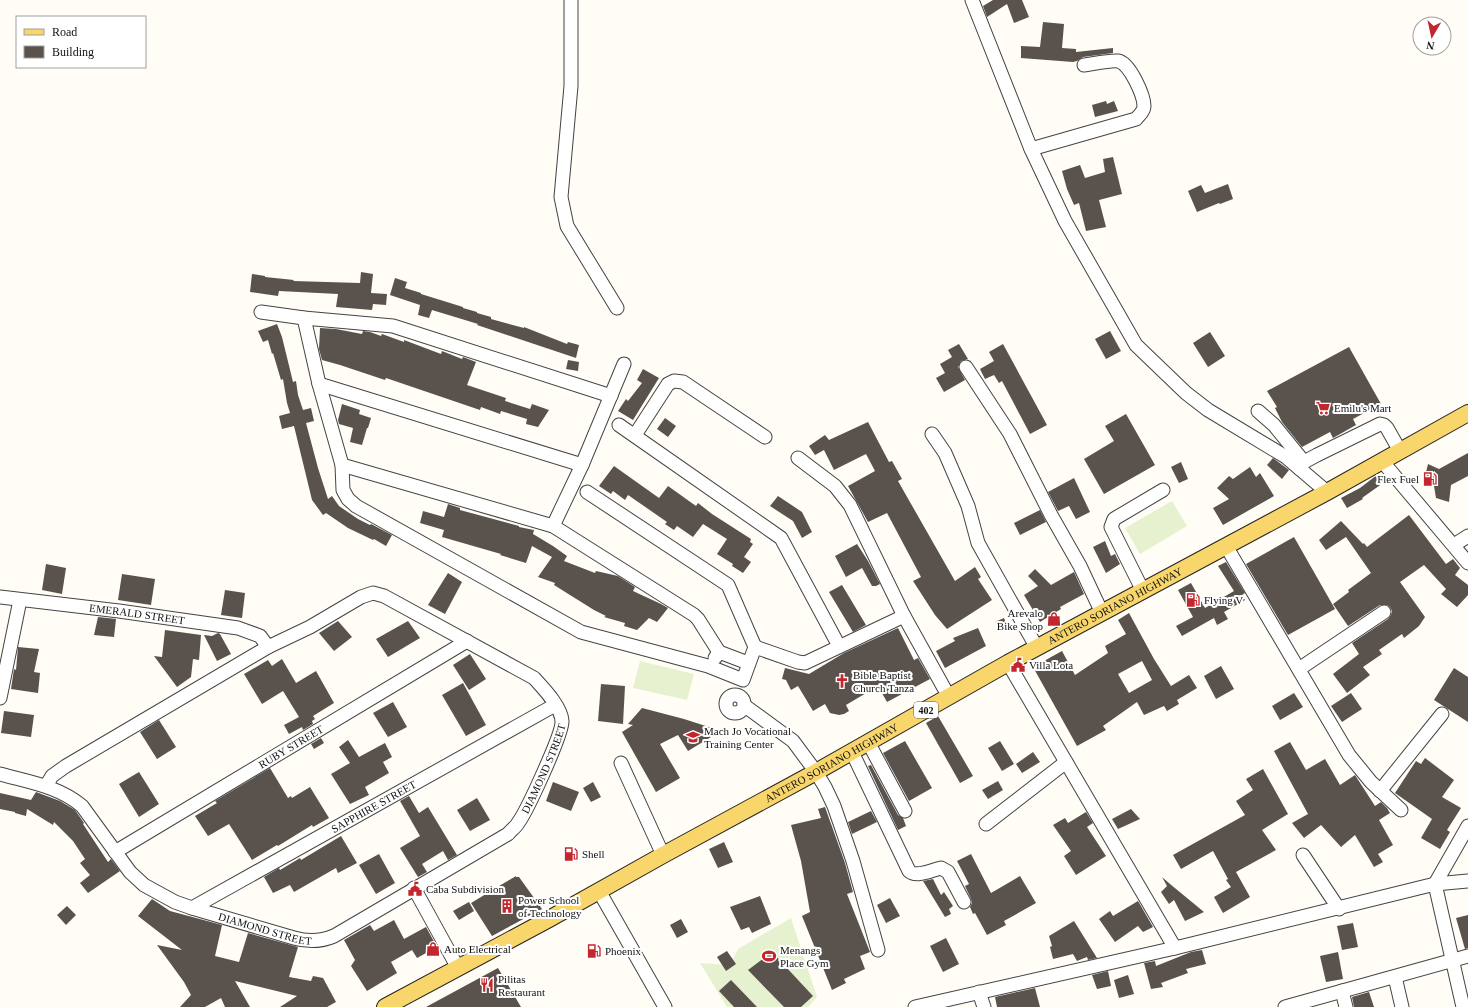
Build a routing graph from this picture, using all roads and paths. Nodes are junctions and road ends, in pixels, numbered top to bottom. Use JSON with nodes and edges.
{"nodes":[{"id":1,"x":571,"y":0,"type":"edge"},
{"id":2,"x":972,"y":0,"type":"edge"},
{"id":3,"x":1084,"y":65,"type":"dead end"},
{"id":4,"x":1031,"y":148,"type":"junction"},
{"id":5,"x":617,"y":308,"type":"dead end"},
{"id":6,"x":261,"y":312,"type":"dead end"},
{"id":7,"x":304,"y":318,"type":"junction"},
{"id":8,"x":624,"y":364,"type":"dead end"},
{"id":9,"x":966,"y":367,"type":"dead end"},
{"id":10,"x":319,"y":384,"type":"junction"},
{"id":11,"x":611,"y":396,"type":"junction"},
{"id":12,"x":1258,"y":411,"type":"dead end"},
{"id":13,"x":1468,"y":413,"type":"edge"},
{"id":14,"x":619,"y":425,"type":"dead end"},
{"id":15,"x":932,"y":434,"type":"dead end"},
{"id":16,"x":635,"y":435,"type":"junction"},
{"id":17,"x":766,"y":437,"type":"dead end"},
{"id":18,"x":1400,"y":451,"type":"junction"},
{"id":19,"x":798,"y":458,"type":"dead end"},
{"id":20,"x":1382,"y":461,"type":"junction"},
{"id":21,"x":342,"y":465,"type":"junction"},
{"id":22,"x":582,"y":466,"type":"junction"},
{"id":23,"x":1302,"y":466,"type":"junction"},
{"id":24,"x":1163,"y":490,"type":"dead end"},
{"id":25,"x":587,"y":492,"type":"dead end"},
{"id":26,"x":1327,"y":492,"type":"junction"},
{"id":27,"x":553,"y":526,"type":"junction"},
{"id":28,"x":1468,"y":536,"type":"edge"},
{"id":29,"x":1454,"y":545,"type":"junction"},
{"id":30,"x":1226,"y":546,"type":"junction"},
{"id":31,"x":1468,"y":563,"type":"edge"},
{"id":32,"x":1143,"y":591,"type":"junction"},
{"id":33,"x":0,"y":597,"type":"edge"},
{"id":34,"x":20,"y":600,"type":"junction"},
{"id":35,"x":1384,"y":612,"type":"dead end"},
{"id":36,"x":1102,"y":613,"type":"junction"},
{"id":37,"x":904,"y":616,"type":"junction"},
{"id":38,"x":467,"y":641,"type":"junction"},
{"id":39,"x":839,"y":646,"type":"junction"},
{"id":40,"x":268,"y":647,"type":"junction"},
{"id":41,"x":755,"y":647,"type":"junction"},
{"id":42,"x":1037,"y":648,"type":"junction"},
{"id":43,"x":720,"y":652,"type":"junction"},
{"id":44,"x":748,"y":663,"type":"junction"},
{"id":45,"x":1008,"y":663,"type":"junction"},
{"id":46,"x":708,"y":666,"type":"junction"},
{"id":47,"x":1299,"y":669,"type":"junction"},
{"id":48,"x":743,"y":680,"type":"junction"},
{"id":49,"x":949,"y":697,"type":"junction"},
{"id":50,"x":0,"y":698,"type":"edge"},
{"id":51,"x":555,"y":705,"type":"junction"},
{"id":52,"x":1442,"y":714,"type":"dead end"},
{"id":53,"x":868,"y":742,"type":"junction"},
{"id":54,"x":852,"y":752,"type":"junction"},
{"id":55,"x":1066,"y":762,"type":"junction"},
{"id":56,"x":621,"y":763,"type":"dead end"},
{"id":57,"x":816,"y":772,"type":"junction"},
{"id":58,"x":0,"y":774,"type":"edge"},
{"id":59,"x":46,"y":786,"type":"junction"},
{"id":60,"x":1380,"y":790,"type":"junction"},
{"id":61,"x":1401,"y":810,"type":"dead end"},
{"id":62,"x":905,"y":812,"type":"dead end"},
{"id":63,"x":986,"y":824,"type":"dead end"},
{"id":64,"x":1468,"y":826,"type":"edge"},
{"id":65,"x":115,"y":852,"type":"junction"},
{"id":66,"x":663,"y":855,"type":"junction"},
{"id":67,"x":1303,"y":855,"type":"dead end"},
{"id":68,"x":1468,"y":881,"type":"edge"},
{"id":69,"x":1435,"y":884,"type":"junction"},
{"id":70,"x":414,"y":888,"type":"junction"},
{"id":71,"x":598,"y":891,"type":"junction"},
{"id":72,"x":964,"y":902,"type":"dead end"},
{"id":73,"x":192,"y":908,"type":"junction"},
{"id":74,"x":1339,"y":909,"type":"junction"},
{"id":75,"x":1175,"y":948,"type":"junction"},
{"id":76,"x":878,"y":950,"type":"dead end"},
{"id":77,"x":1468,"y":956,"type":"edge"},
{"id":78,"x":1453,"y":960,"type":"junction"},
{"id":79,"x":458,"y":968,"type":"junction"},
{"id":80,"x":1395,"y":977,"type":"junction"},
{"id":81,"x":1342,"y":991,"type":"junction"},
{"id":82,"x":979,"y":992,"type":"junction"},
{"id":83,"x":384,"y":1007,"type":"edge"},
{"id":84,"x":665,"y":1007,"type":"edge"},
{"id":85,"x":915,"y":1007,"type":"edge"},
{"id":86,"x":984,"y":1007,"type":"edge"},
{"id":87,"x":1285,"y":1007,"type":"edge"},
{"id":88,"x":1346,"y":1007,"type":"edge"},
{"id":89,"x":1402,"y":1007,"type":"edge"},
{"id":90,"x":1464,"y":1007,"type":"edge"}],
"edges":[{"from":1,"to":5,"type":"street"},
{"from":2,"to":4,"type":"street"},
{"from":3,"to":4,"type":"street"},
{"from":4,"to":23,"type":"street"},
{"from":6,"to":7,"type":"street"},
{"from":7,"to":10,"type":"street"},
{"from":7,"to":11,"type":"street"},
{"from":8,"to":11,"type":"street"},
{"from":9,"to":36,"type":"street"},
{"from":10,"to":21,"type":"street"},
{"from":10,"to":22,"type":"street"},
{"from":11,"to":22,"type":"street"},
{"from":12,"to":23,"type":"street"},
{"from":13,"to":18,"type":"main road","name":"ANTERO SORIANO HIGHWAY","number":"402"},
{"from":14,"to":16,"type":"street"},
{"from":15,"to":42,"type":"street"},
{"from":16,"to":17,"type":"street"},
{"from":16,"to":39,"type":"street"},
{"from":18,"to":20,"type":"main road","name":"ANTERO SORIANO HIGHWAY","number":"402"},
{"from":18,"to":23,"type":"street"},
{"from":19,"to":37,"type":"street"},
{"from":20,"to":26,"type":"main road","name":"ANTERO SORIANO HIGHWAY","number":"402"},
{"from":20,"to":29,"type":"street"},
{"from":21,"to":27,"type":"street"},
{"from":21,"to":46,"type":"street"},
{"from":22,"to":27,"type":"street"},
{"from":23,"to":26,"type":"street"},
{"from":24,"to":32,"type":"street"},
{"from":25,"to":41,"type":"street"},
{"from":26,"to":30,"type":"main road","name":"ANTERO SORIANO HIGHWAY","number":"402"},
{"from":27,"to":43,"type":"street"},
{"from":28,"to":29,"type":"street"},
{"from":29,"to":31,"type":"street"},
{"from":30,"to":32,"type":"main road","name":"ANTERO SORIANO HIGHWAY","number":"402"},
{"from":30,"to":47,"type":"street"},
{"from":32,"to":36,"type":"main road","name":"ANTERO SORIANO HIGHWAY","number":"402"},
{"from":33,"to":34,"type":"street","name":"EMERALD STREET"},
{"from":34,"to":40,"type":"street","name":"EMERALD STREET"},
{"from":34,"to":50,"type":"street"},
{"from":35,"to":47,"type":"street"},
{"from":36,"to":42,"type":"main road","name":"ANTERO SORIANO HIGHWAY","number":"402"},
{"from":37,"to":39,"type":"street"},
{"from":37,"to":49,"type":"street"},
{"from":38,"to":40,"type":"street","name":"DIAMOND STREET"},
{"from":38,"to":51,"type":"street","name":"DIAMOND STREET"},
{"from":38,"to":65,"type":"street","name":"RUBY STREET"},
{"from":39,"to":41,"type":"street"},
{"from":40,"to":59,"type":"street","name":"DIAMOND STREET"},
{"from":41,"to":44,"type":"street"},
{"from":42,"to":45,"type":"main road","name":"ANTERO SORIANO HIGHWAY","number":"402"},
{"from":43,"to":44,"type":"street"},
{"from":43,"to":46,"type":"street"},
{"from":44,"to":48,"type":"street"},
{"from":45,"to":49,"type":"main road","name":"ANTERO SORIANO HIGHWAY","number":"402"},
{"from":45,"to":55,"type":"street"},
{"from":46,"to":48,"type":"street"},
{"from":47,"to":60,"type":"street"},
{"from":48,"to":57,"type":"street"},
{"from":49,"to":53,"type":"main road","name":"ANTERO SORIANO HIGHWAY","number":"402"},
{"from":51,"to":70,"type":"street","name":"DIAMOND STREET"},
{"from":51,"to":73,"type":"street","name":"SAPPHIRE STREET"},
{"from":52,"to":60,"type":"street"},
{"from":53,"to":54,"type":"main road","name":"ANTERO SORIANO HIGHWAY","number":"402"},
{"from":53,"to":62,"type":"street"},
{"from":54,"to":57,"type":"main road","name":"ANTERO SORIANO HIGHWAY","number":"402"},
{"from":54,"to":72,"type":"street"},
{"from":55,"to":63,"type":"street"},
{"from":55,"to":75,"type":"street"},
{"from":56,"to":66,"type":"street"},
{"from":57,"to":66,"type":"main road","name":"ANTERO SORIANO HIGHWAY","number":"402"},
{"from":57,"to":76,"type":"street"},
{"from":58,"to":59,"type":"street"},
{"from":59,"to":65,"type":"street","name":"DIAMOND STREET"},
{"from":60,"to":61,"type":"street"},
{"from":64,"to":69,"type":"street"},
{"from":65,"to":73,"type":"street","name":"DIAMOND STREET"},
{"from":66,"to":71,"type":"main road","name":"ANTERO SORIANO HIGHWAY","number":"402"},
{"from":67,"to":74,"type":"street"},
{"from":68,"to":69,"type":"street"},
{"from":69,"to":74,"type":"street"},
{"from":69,"to":78,"type":"street"},
{"from":70,"to":73,"type":"street","name":"DIAMOND STREET"},
{"from":70,"to":79,"type":"street"},
{"from":71,"to":79,"type":"main road","name":"ANTERO SORIANO HIGHWAY","number":"402"},
{"from":71,"to":84,"type":"street"},
{"from":74,"to":75,"type":"street"},
{"from":75,"to":82,"type":"street"},
{"from":77,"to":78,"type":"street"},
{"from":78,"to":80,"type":"street"},
{"from":78,"to":90,"type":"street"},
{"from":79,"to":83,"type":"main road","name":"ANTERO SORIANO HIGHWAY","number":"402"},
{"from":80,"to":81,"type":"street"},
{"from":80,"to":89,"type":"street"},
{"from":81,"to":87,"type":"street"},
{"from":81,"to":88,"type":"street"},
{"from":82,"to":85,"type":"street"},
{"from":82,"to":86,"type":"street"}]}
